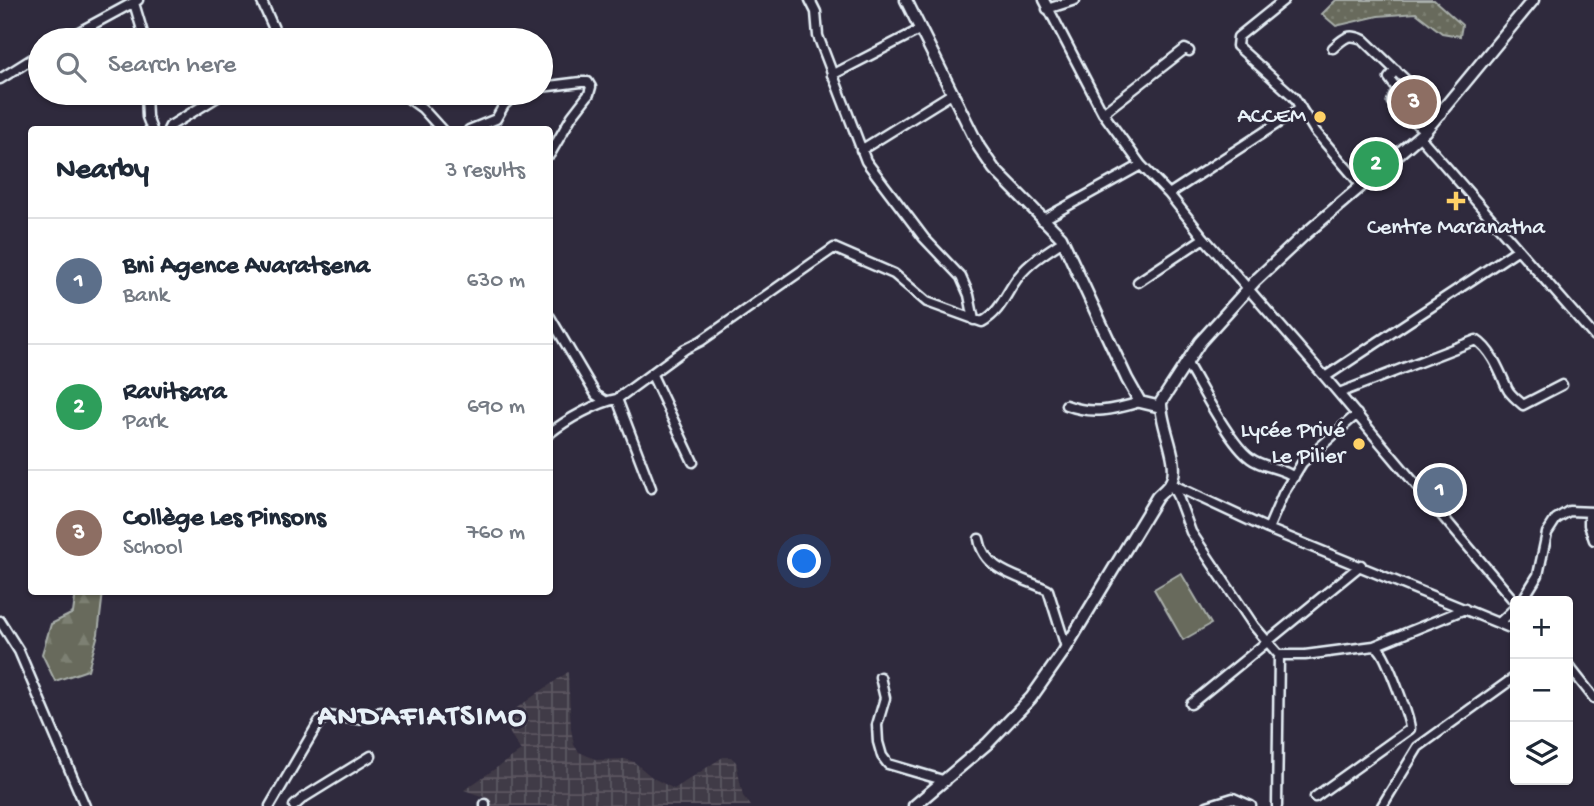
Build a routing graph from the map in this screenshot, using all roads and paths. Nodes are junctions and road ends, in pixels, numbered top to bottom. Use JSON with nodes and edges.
{"nodes":[{"id":1,"x":261,"y":0,"type":"edge"},
{"id":2,"x":810,"y":0,"type":"edge"},
{"id":3,"x":906,"y":0,"type":"edge"},
{"id":4,"x":1044,"y":0,"type":"edge"},
{"id":5,"x":1075,"y":0,"type":"edge"},
{"id":6,"x":1283,"y":0,"type":"edge"},
{"id":7,"x":1533,"y":0,"type":"edge"},
{"id":8,"x":136,"y":1,"type":"edge"},
{"id":9,"x":1048,"y":9,"type":"junction"},
{"id":10,"x":86,"y":28,"type":"edge"},
{"id":11,"x":142,"y":28,"type":"edge"},
{"id":12,"x":274,"y":28,"type":"edge"},
{"id":13,"x":921,"y":29,"type":"junction"},
{"id":14,"x":1333,"y":48,"type":"dead end"},
{"id":15,"x":1189,"y":51,"type":"dead end"},
{"id":16,"x":28,"y":62,"type":"edge"},
{"id":17,"x":1396,"y":70,"type":"junction"},
{"id":18,"x":832,"y":75,"type":"junction"},
{"id":19,"x":0,"y":79,"type":"edge"},
{"id":20,"x":553,"y":86,"type":"edge"},
{"id":21,"x":953,"y":93,"type":"junction"},
{"id":22,"x":146,"y":105,"type":"edge"},
{"id":23,"x":204,"y":105,"type":"edge"},
{"id":24,"x":418,"y":105,"type":"edge"},
{"id":25,"x":505,"y":105,"type":"edge"},
{"id":26,"x":1301,"y":108,"type":"junction"},
{"id":27,"x":1104,"y":113,"type":"junction"},
{"id":28,"x":1441,"y":114,"type":"junction"},
{"id":29,"x":150,"y":126,"type":"edge"},
{"id":30,"x":169,"y":126,"type":"edge"},
{"id":31,"x":438,"y":126,"type":"edge"},
{"id":32,"x":478,"y":126,"type":"edge"},
{"id":33,"x":1422,"y":134,"type":"junction"},
{"id":34,"x":553,"y":150,"type":"edge"},
{"id":35,"x":860,"y":150,"type":"junction"},
{"id":36,"x":1141,"y":165,"type":"junction"},
{"id":37,"x":1362,"y":186,"type":"junction"},
{"id":38,"x":1169,"y":194,"type":"junction"},
{"id":39,"x":1042,"y":220,"type":"junction"},
{"id":40,"x":1205,"y":238,"type":"junction"},
{"id":41,"x":1063,"y":241,"type":"junction"},
{"id":42,"x":1517,"y":250,"type":"junction"},
{"id":43,"x":1138,"y":282,"type":"dead end"},
{"id":44,"x":1248,"y":289,"type":"junction"},
{"id":45,"x":974,"y":320,"type":"junction"},
{"id":46,"x":553,"y":322,"type":"edge"},
{"id":47,"x":1594,"y":336,"type":"edge"},
{"id":48,"x":1186,"y":362,"type":"junction"},
{"id":49,"x":652,"y":375,"type":"junction"},
{"id":50,"x":1325,"y":377,"type":"junction"},
{"id":51,"x":1562,"y":385,"type":"dead end"},
{"id":52,"x":1339,"y":393,"type":"junction"},
{"id":53,"x":617,"y":399,"type":"junction"},
{"id":54,"x":605,"y":401,"type":"junction"},
{"id":55,"x":1140,"y":401,"type":"junction"},
{"id":56,"x":1066,"y":405,"type":"dead end"},
{"id":57,"x":1161,"y":407,"type":"junction"},
{"id":58,"x":1357,"y":414,"type":"junction"},
{"id":59,"x":553,"y":431,"type":"edge"},
{"id":60,"x":693,"y":463,"type":"dead end"},
{"id":61,"x":1294,"y":477,"type":"junction"},
{"id":62,"x":1171,"y":484,"type":"junction"},
{"id":63,"x":652,"y":488,"type":"dead end"},
{"id":64,"x":1591,"y":512,"type":"edge"},
{"id":65,"x":1268,"y":529,"type":"junction"},
{"id":66,"x":979,"y":539,"type":"dead end"},
{"id":67,"x":1594,"y":540,"type":"edge"},
{"id":68,"x":1361,"y":565,"type":"junction"},
{"id":69,"x":1510,"y":596,"type":"edge"},
{"id":70,"x":1525,"y":596,"type":"edge"},
{"id":71,"x":1465,"y":609,"type":"junction"},
{"id":72,"x":1510,"y":613,"type":"edge"},
{"id":73,"x":0,"y":621,"type":"edge"},
{"id":74,"x":1500,"y":622,"type":"junction"},
{"id":75,"x":1510,"y":627,"type":"edge"},
{"id":76,"x":1267,"y":644,"type":"junction"},
{"id":77,"x":1374,"y":646,"type":"junction"},
{"id":78,"x":1066,"y":647,"type":"junction"},
{"id":79,"x":1279,"y":655,"type":"junction"},
{"id":80,"x":1573,"y":671,"type":"edge"},
{"id":81,"x":880,"y":677,"type":"dead end"},
{"id":82,"x":1510,"y":681,"type":"edge"},
{"id":83,"x":1594,"y":698,"type":"edge"},
{"id":84,"x":1191,"y":704,"type":"dead end"},
{"id":85,"x":380,"y":712,"type":"dead end"},
{"id":86,"x":371,"y":756,"type":"dead end"},
{"id":87,"x":946,"y":780,"type":"junction"},
{"id":88,"x":1315,"y":797,"type":"dead end"},
{"id":89,"x":85,"y":806,"type":"edge"},
{"id":90,"x":270,"y":806,"type":"edge"},
{"id":91,"x":295,"y":806,"type":"edge"},
{"id":92,"x":914,"y":806,"type":"edge"},
{"id":93,"x":1207,"y":806,"type":"edge"},
{"id":94,"x":1251,"y":806,"type":"edge"},
{"id":95,"x":1277,"y":806,"type":"edge"},
{"id":96,"x":1382,"y":806,"type":"edge"}],
"edges":[{"from":1,"to":12,"type":"street"},
{"from":2,"to":18,"type":"street"},
{"from":3,"to":13,"type":"main road"},
{"from":4,"to":9,"type":"street"},
{"from":5,"to":9,"type":"street"},
{"from":6,"to":26,"type":"street"},
{"from":7,"to":28,"type":"main road"},
{"from":8,"to":10,"type":"street"},
{"from":8,"to":11,"type":"street"},
{"from":9,"to":27,"type":"street"},
{"from":13,"to":18,"type":"street"},
{"from":13,"to":21,"type":"main road"},
{"from":14,"to":17,"type":"street"},
{"from":15,"to":27,"type":"street"},
{"from":16,"to":19,"type":"street"},
{"from":17,"to":28,"type":"street"},
{"from":17,"to":33,"type":"street"},
{"from":18,"to":35,"type":"street"},
{"from":20,"to":34,"type":"street"},
{"from":21,"to":35,"type":"street"},
{"from":21,"to":39,"type":"main road"},
{"from":22,"to":29,"type":"street"},
{"from":23,"to":30,"type":"street"},
{"from":24,"to":31,"type":"street"},
{"from":25,"to":32,"type":"street"},
{"from":26,"to":37,"type":"street"},
{"from":26,"to":38,"type":"street"},
{"from":27,"to":36,"type":"street"},
{"from":28,"to":33,"type":"main road"},
{"from":33,"to":37,"type":"main road"},
{"from":33,"to":42,"type":"street"},
{"from":35,"to":45,"type":"street"},
{"from":36,"to":38,"type":"street"},
{"from":36,"to":39,"type":"street"},
{"from":37,"to":44,"type":"main road"},
{"from":38,"to":40,"type":"street"},
{"from":39,"to":41,"type":"main road"},
{"from":40,"to":43,"type":"street"},
{"from":40,"to":44,"type":"street"},
{"from":41,"to":45,"type":"street"},
{"from":41,"to":55,"type":"main road"},
{"from":42,"to":47,"type":"street"},
{"from":42,"to":50,"type":"street"},
{"from":44,"to":48,"type":"main road"},
{"from":44,"to":50,"type":"street"},
{"from":45,"to":49,"type":"street"},
{"from":46,"to":54,"type":"street"},
{"from":48,"to":57,"type":"main road"},
{"from":48,"to":61,"type":"street"},
{"from":49,"to":53,"type":"street"},
{"from":49,"to":60,"type":"street"},
{"from":50,"to":52,"type":"street"},
{"from":51,"to":52,"type":"street"},
{"from":52,"to":58,"type":"street"},
{"from":53,"to":54,"type":"street"},
{"from":53,"to":63,"type":"street"},
{"from":54,"to":59,"type":"street"},
{"from":55,"to":56,"type":"street"},
{"from":55,"to":57,"type":"main road"},
{"from":57,"to":62,"type":"main road"},
{"from":58,"to":61,"type":"street"},
{"from":58,"to":69,"type":"street"},
{"from":61,"to":65,"type":"street"},
{"from":62,"to":65,"type":"street"},
{"from":62,"to":76,"type":"street"},
{"from":62,"to":78,"type":"main road"},
{"from":64,"to":67,"type":"street"},
{"from":64,"to":70,"type":"street"},
{"from":65,"to":68,"type":"street"},
{"from":66,"to":78,"type":"street"},
{"from":68,"to":71,"type":"street"},
{"from":68,"to":76,"type":"street"},
{"from":71,"to":74,"type":"street"},
{"from":71,"to":77,"type":"street"},
{"from":72,"to":74,"type":"street"},
{"from":73,"to":89,"type":"street"},
{"from":74,"to":75,"type":"street"},
{"from":76,"to":79,"type":"street"},
{"from":76,"to":84,"type":"street"},
{"from":77,"to":79,"type":"street"},
{"from":77,"to":88,"type":"street"},
{"from":78,"to":87,"type":"main road"},
{"from":79,"to":95,"type":"street"},
{"from":80,"to":83,"type":"street"},
{"from":81,"to":87,"type":"street"},
{"from":82,"to":96,"type":"street"},
{"from":85,"to":90,"type":"street"},
{"from":86,"to":91,"type":"street"},
{"from":87,"to":92,"type":"main road"},
{"from":93,"to":94,"type":"street"}]}
